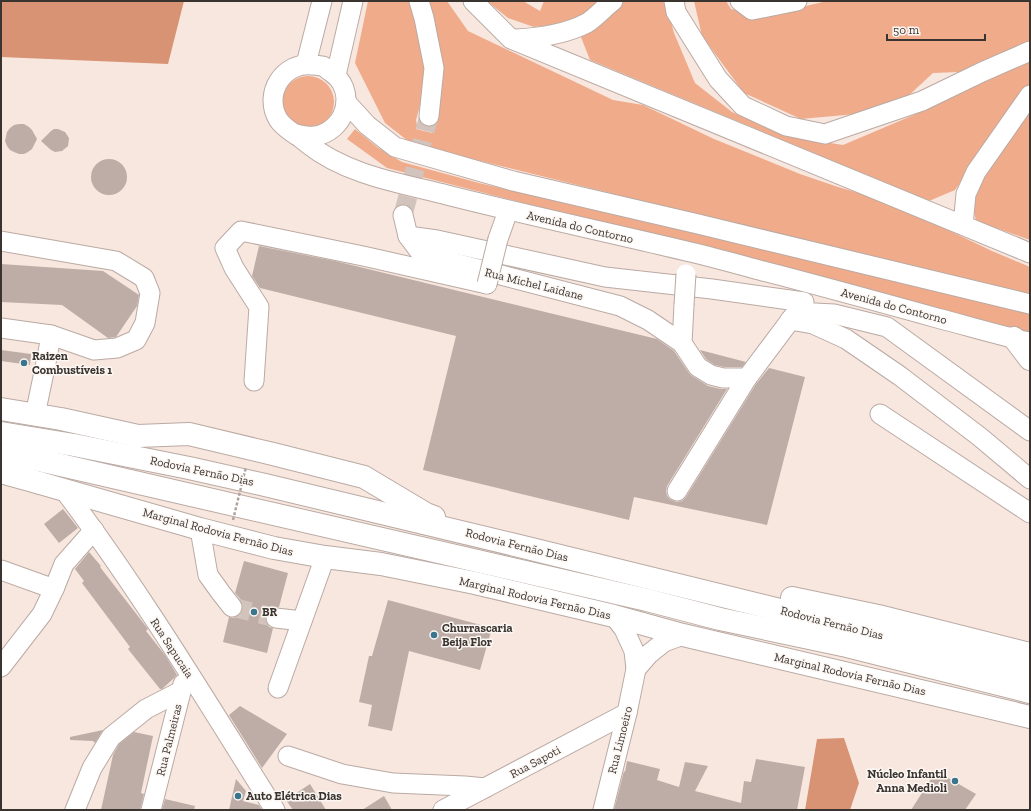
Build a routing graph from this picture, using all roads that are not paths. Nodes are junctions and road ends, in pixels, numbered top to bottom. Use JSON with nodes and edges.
{"nodes":[{"id":1,"x":353,"y":1,"type":"edge"},
{"id":2,"x":419,"y":1,"type":"edge"},
{"id":3,"x":473,"y":1,"type":"edge"},
{"id":4,"x":613,"y":1,"type":"edge"},
{"id":5,"x":674,"y":1,"type":"edge"},
{"id":6,"x":740,"y":1,"type":"edge"},
{"id":7,"x":797,"y":1,"type":"edge"},
{"id":8,"x":315,"y":4,"type":"edge"},
{"id":9,"x":511,"y":39,"type":"junction"},
{"id":10,"x":1030,"y":51,"type":"edge"},
{"id":11,"x":306,"y":64,"type":"junction"},
{"id":12,"x":336,"y":75,"type":"junction"},
{"id":13,"x":1030,"y":95,"type":"edge"},
{"id":14,"x":346,"y":102,"type":"junction"},
{"id":15,"x":429,"y":116,"type":"tunnel mouth"},
{"id":16,"x":296,"y":134,"type":"junction"},
{"id":17,"x":508,"y":211,"type":"junction"},
{"id":18,"x":403,"y":215,"type":"tunnel mouth"},
{"id":19,"x":963,"y":225,"type":"junction"},
{"id":20,"x":408,"y":236,"type":"junction"},
{"id":21,"x":1,"y":240,"type":"edge"},
{"id":22,"x":687,"y":251,"type":"junction"},
{"id":23,"x":1030,"y":253,"type":"edge"},
{"id":24,"x":817,"y":285,"type":"junction"},
{"id":25,"x":1030,"y":304,"type":"edge"},
{"id":26,"x":797,"y":312,"type":"junction"},
{"id":27,"x":1,"y":328,"type":"edge"},
{"id":28,"x":51,"y":335,"type":"junction"},
{"id":29,"x":1022,"y":340,"type":"edge"},
{"id":30,"x":682,"y":343,"type":"junction"},
{"id":31,"x":1030,"y":359,"type":"edge"},
{"id":32,"x":747,"y":378,"type":"junction"},
{"id":33,"x":254,"y":381,"type":"dead end"},
{"id":34,"x":1,"y":409,"type":"edge"},
{"id":35,"x":880,"y":414,"type":"dead end"},
{"id":36,"x":35,"y":415,"type":"junction"},
{"id":37,"x":1030,"y":431,"type":"edge"},
{"id":38,"x":1,"y":433,"type":"edge"},
{"id":39,"x":1,"y":455,"type":"edge"},
{"id":40,"x":1,"y":472,"type":"edge"},
{"id":41,"x":1030,"y":478,"type":"edge"},
{"id":42,"x":1,"y":479,"type":"edge"},
{"id":43,"x":40,"y":483,"type":"junction"},
{"id":44,"x":64,"y":490,"type":"junction"},
{"id":45,"x":677,"y":491,"type":"dead end"},
{"id":46,"x":1030,"y":512,"type":"edge"},
{"id":47,"x":200,"y":529,"type":"junction"},
{"id":48,"x":94,"y":530,"type":"junction"},
{"id":49,"x":515,"y":545,"type":"junction"},
{"id":50,"x":325,"y":557,"type":"junction"},
{"id":51,"x":1,"y":570,"type":"edge"},
{"id":52,"x":651,"y":578,"type":"junction"},
{"id":53,"x":54,"y":589,"type":"junction"},
{"id":54,"x":232,"y":607,"type":"tunnel mouth"},
{"id":55,"x":614,"y":616,"type":"junction"},
{"id":56,"x":276,"y":618,"type":"tunnel mouth"},
{"id":57,"x":302,"y":621,"type":"junction"},
{"id":58,"x":683,"y":635,"type":"junction"},
{"id":59,"x":1030,"y":654,"type":"edge"},
{"id":60,"x":1,"y":667,"type":"edge"},
{"id":61,"x":187,"y":669,"type":"junction"},
{"id":62,"x":636,"y":669,"type":"junction"},
{"id":63,"x":1030,"y":673,"type":"edge"},
{"id":64,"x":278,"y":688,"type":"dead end"},
{"id":65,"x":181,"y":692,"type":"junction"},
{"id":66,"x":1030,"y":692,"type":"edge"},
{"id":67,"x":627,"y":713,"type":"junction"},
{"id":68,"x":1030,"y":717,"type":"edge"},
{"id":69,"x":288,"y":756,"type":"dead end"},
{"id":70,"x":486,"y":788,"type":"junction"},
{"id":71,"x":75,"y":810,"type":"edge"},
{"id":72,"x":151,"y":810,"type":"edge"},
{"id":73,"x":275,"y":810,"type":"edge"},
{"id":74,"x":443,"y":810,"type":"edge"},
{"id":75,"x":603,"y":810,"type":"edge"}],
"edges":[{"from":1,"to":12,"type":"street"},
{"from":2,"to":15,"type":"street"},
{"from":3,"to":9,"type":"street"},
{"from":4,"to":9,"type":"street"},
{"from":5,"to":10,"type":"street"},
{"from":6,"to":7,"type":"street"},
{"from":8,"to":11,"type":"street"},
{"from":9,"to":19,"type":"street"},
{"from":11,"to":12,"type":"street"},
{"from":11,"to":16,"type":"street","name":"Avenida do Contorno"},
{"from":12,"to":14,"type":"street"},
{"from":13,"to":19,"type":"street"},
{"from":14,"to":16,"type":"street"},
{"from":14,"to":25,"type":"street"},
{"from":16,"to":17,"type":"street","name":"Avenida do Contorno"},
{"from":17,"to":22,"type":"street","name":"Avenida do Contorno"},
{"from":17,"to":33,"type":"street","bridge":true},
{"from":18,"to":20,"type":"street","name":"Rua Michel Laidane"},
{"from":19,"to":23,"type":"street"},
{"from":20,"to":26,"type":"street"},
{"from":20,"to":30,"type":"street","name":"Rua Michel Laidane"},
{"from":21,"to":28,"type":"street"},
{"from":22,"to":24,"type":"street","name":"Avenida do Contorno"},
{"from":22,"to":30,"type":"street","bridge":true},
{"from":24,"to":26,"type":"street"},
{"from":24,"to":29,"type":"street","name":"Avenida do Contorno"},
{"from":26,"to":32,"type":"street"},
{"from":26,"to":37,"type":"street"},
{"from":26,"to":41,"type":"street"},
{"from":27,"to":28,"type":"street"},
{"from":28,"to":36,"type":"street"},
{"from":29,"to":31,"type":"main road"},
{"from":30,"to":32,"type":"street"},
{"from":32,"to":45,"type":"street"},
{"from":34,"to":36,"type":"main road"},
{"from":35,"to":46,"type":"street"},
{"from":36,"to":49,"type":"main road"},
{"from":38,"to":49,"type":"main road","name":"Rodovia Fernão Dias"},
{"from":39,"to":66,"type":"main road","name":"Rodovia Fernão Dias"},
{"from":40,"to":43,"type":"main road","name":"Marginal Rodovia Fernão Dias"},
{"from":42,"to":43,"type":"street"},
{"from":43,"to":44,"type":"main road","name":"Marginal Rodovia Fernão Dias"},
{"from":44,"to":47,"type":"main road","name":"Marginal Rodovia Fernão Dias"},
{"from":44,"to":48,"type":"street","name":"Rua Sapucaia"},
{"from":47,"to":50,"type":"main road","name":"Marginal Rodovia Fernão Dias"},
{"from":47,"to":54,"type":"street"},
{"from":48,"to":53,"type":"street"},
{"from":48,"to":61,"type":"street","name":"Rua Sapucaia"},
{"from":49,"to":52,"type":"main road","name":"Rodovia Fernão Dias"},
{"from":50,"to":55,"type":"main road","name":"Marginal Rodovia Fernão Dias"},
{"from":50,"to":57,"type":"street"},
{"from":51,"to":53,"type":"street"},
{"from":52,"to":59,"type":"main road"},
{"from":52,"to":63,"type":"main road","name":"Rodovia Fernão Dias"},
{"from":53,"to":60,"type":"street"},
{"from":55,"to":58,"type":"main road","name":"Marginal Rodovia Fernão Dias"},
{"from":55,"to":62,"type":"street","name":"Rua Limoeiro"},
{"from":56,"to":57,"type":"street"},
{"from":57,"to":64,"type":"street"},
{"from":58,"to":62,"type":"street"},
{"from":58,"to":68,"type":"main road","name":"Marginal Rodovia Fernão Dias"},
{"from":61,"to":65,"type":"street","name":"Rua Palmeiras"},
{"from":61,"to":73,"type":"street","name":"Rua Sapucaia"},
{"from":62,"to":67,"type":"street","name":"Rua Limoeiro"},
{"from":65,"to":71,"type":"street"},
{"from":65,"to":72,"type":"street","name":"Rua Palmeiras"},
{"from":67,"to":70,"type":"street","name":"Rua Sapoti"},
{"from":67,"to":75,"type":"street","name":"Rua Limoeiro"},
{"from":69,"to":70,"type":"street"},
{"from":70,"to":74,"type":"street","name":"Rua Sapoti"}]}
